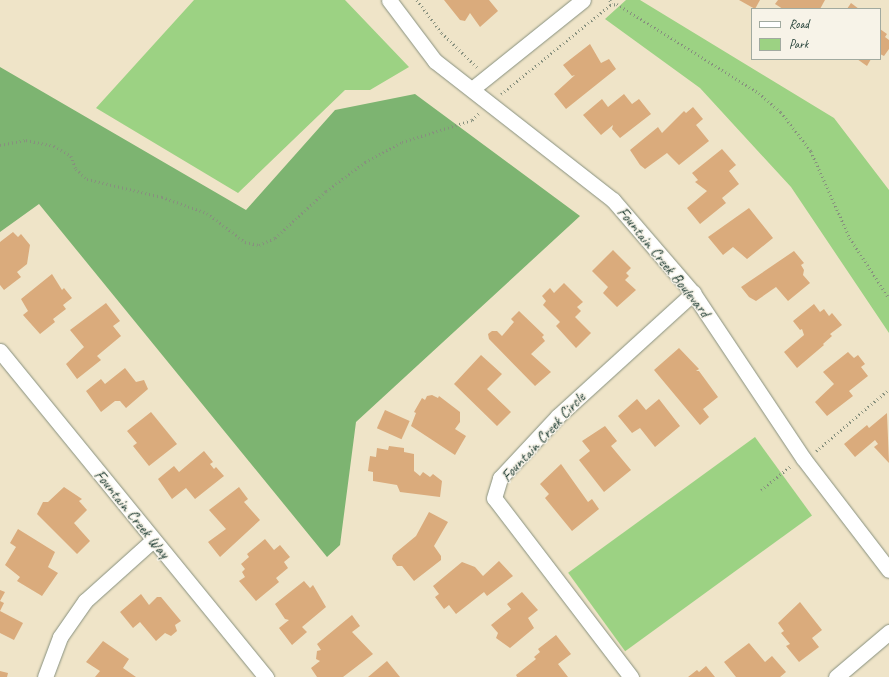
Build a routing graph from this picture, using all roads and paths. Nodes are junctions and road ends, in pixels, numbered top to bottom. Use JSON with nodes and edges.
{"nodes":[{"id":1,"x":389,"y":0,"type":"edge"},
{"id":2,"x":417,"y":0,"type":"edge"},
{"id":3,"x":583,"y":0,"type":"edge"},
{"id":4,"x":610,"y":0,"type":"edge"},
{"id":5,"x":612,"y":4,"type":"junction"},
{"id":6,"x":488,"y":76,"type":"junction"},
{"id":7,"x":472,"y":89,"type":"junction"},
{"id":8,"x":472,"y":120,"type":"dead end"},
{"id":9,"x":0,"y":145,"type":"edge"},
{"id":10,"x":693,"y":293,"type":"junction"},
{"id":11,"x":889,"y":298,"type":"edge"},
{"id":12,"x":0,"y":351,"type":"edge"},
{"id":13,"x":889,"y":389,"type":"edge"},
{"id":14,"x":803,"y":458,"type":"junction"},
{"id":15,"x":760,"y":490,"type":"dead end"},
{"id":16,"x":153,"y":540,"type":"junction"},
{"id":17,"x":889,"y":570,"type":"edge"},
{"id":18,"x":889,"y":632,"type":"edge"},
{"id":19,"x":45,"y":677,"type":"edge"},
{"id":20,"x":266,"y":677,"type":"edge"},
{"id":21,"x":631,"y":677,"type":"edge"},
{"id":22,"x":836,"y":677,"type":"edge"}],
"edges":[{"from":1,"to":7,"type":"street","name":"Fountain Creek Boulevard"},
{"from":2,"to":6,"type":"path"},
{"from":3,"to":6,"type":"street"},
{"from":4,"to":5,"type":"path"},
{"from":5,"to":6,"type":"path"},
{"from":5,"to":11,"type":"path"},
{"from":6,"to":7,"type":"street"},
{"from":7,"to":10,"type":"street","name":"Fountain Creek Boulevard"},
{"from":8,"to":9,"type":"path"},
{"from":10,"to":14,"type":"street","name":"Fountain Creek Boulevard"},
{"from":10,"to":21,"type":"street","name":"Fountain Creek Circle"},
{"from":12,"to":16,"type":"street","name":"Fountain Creek Way"},
{"from":13,"to":14,"type":"path"},
{"from":14,"to":15,"type":"path"},
{"from":14,"to":17,"type":"street","name":"Fountain Creek Boulevard"},
{"from":16,"to":19,"type":"street"},
{"from":16,"to":20,"type":"street","name":"Fountain Creek Way"},
{"from":18,"to":22,"type":"street"}]}
